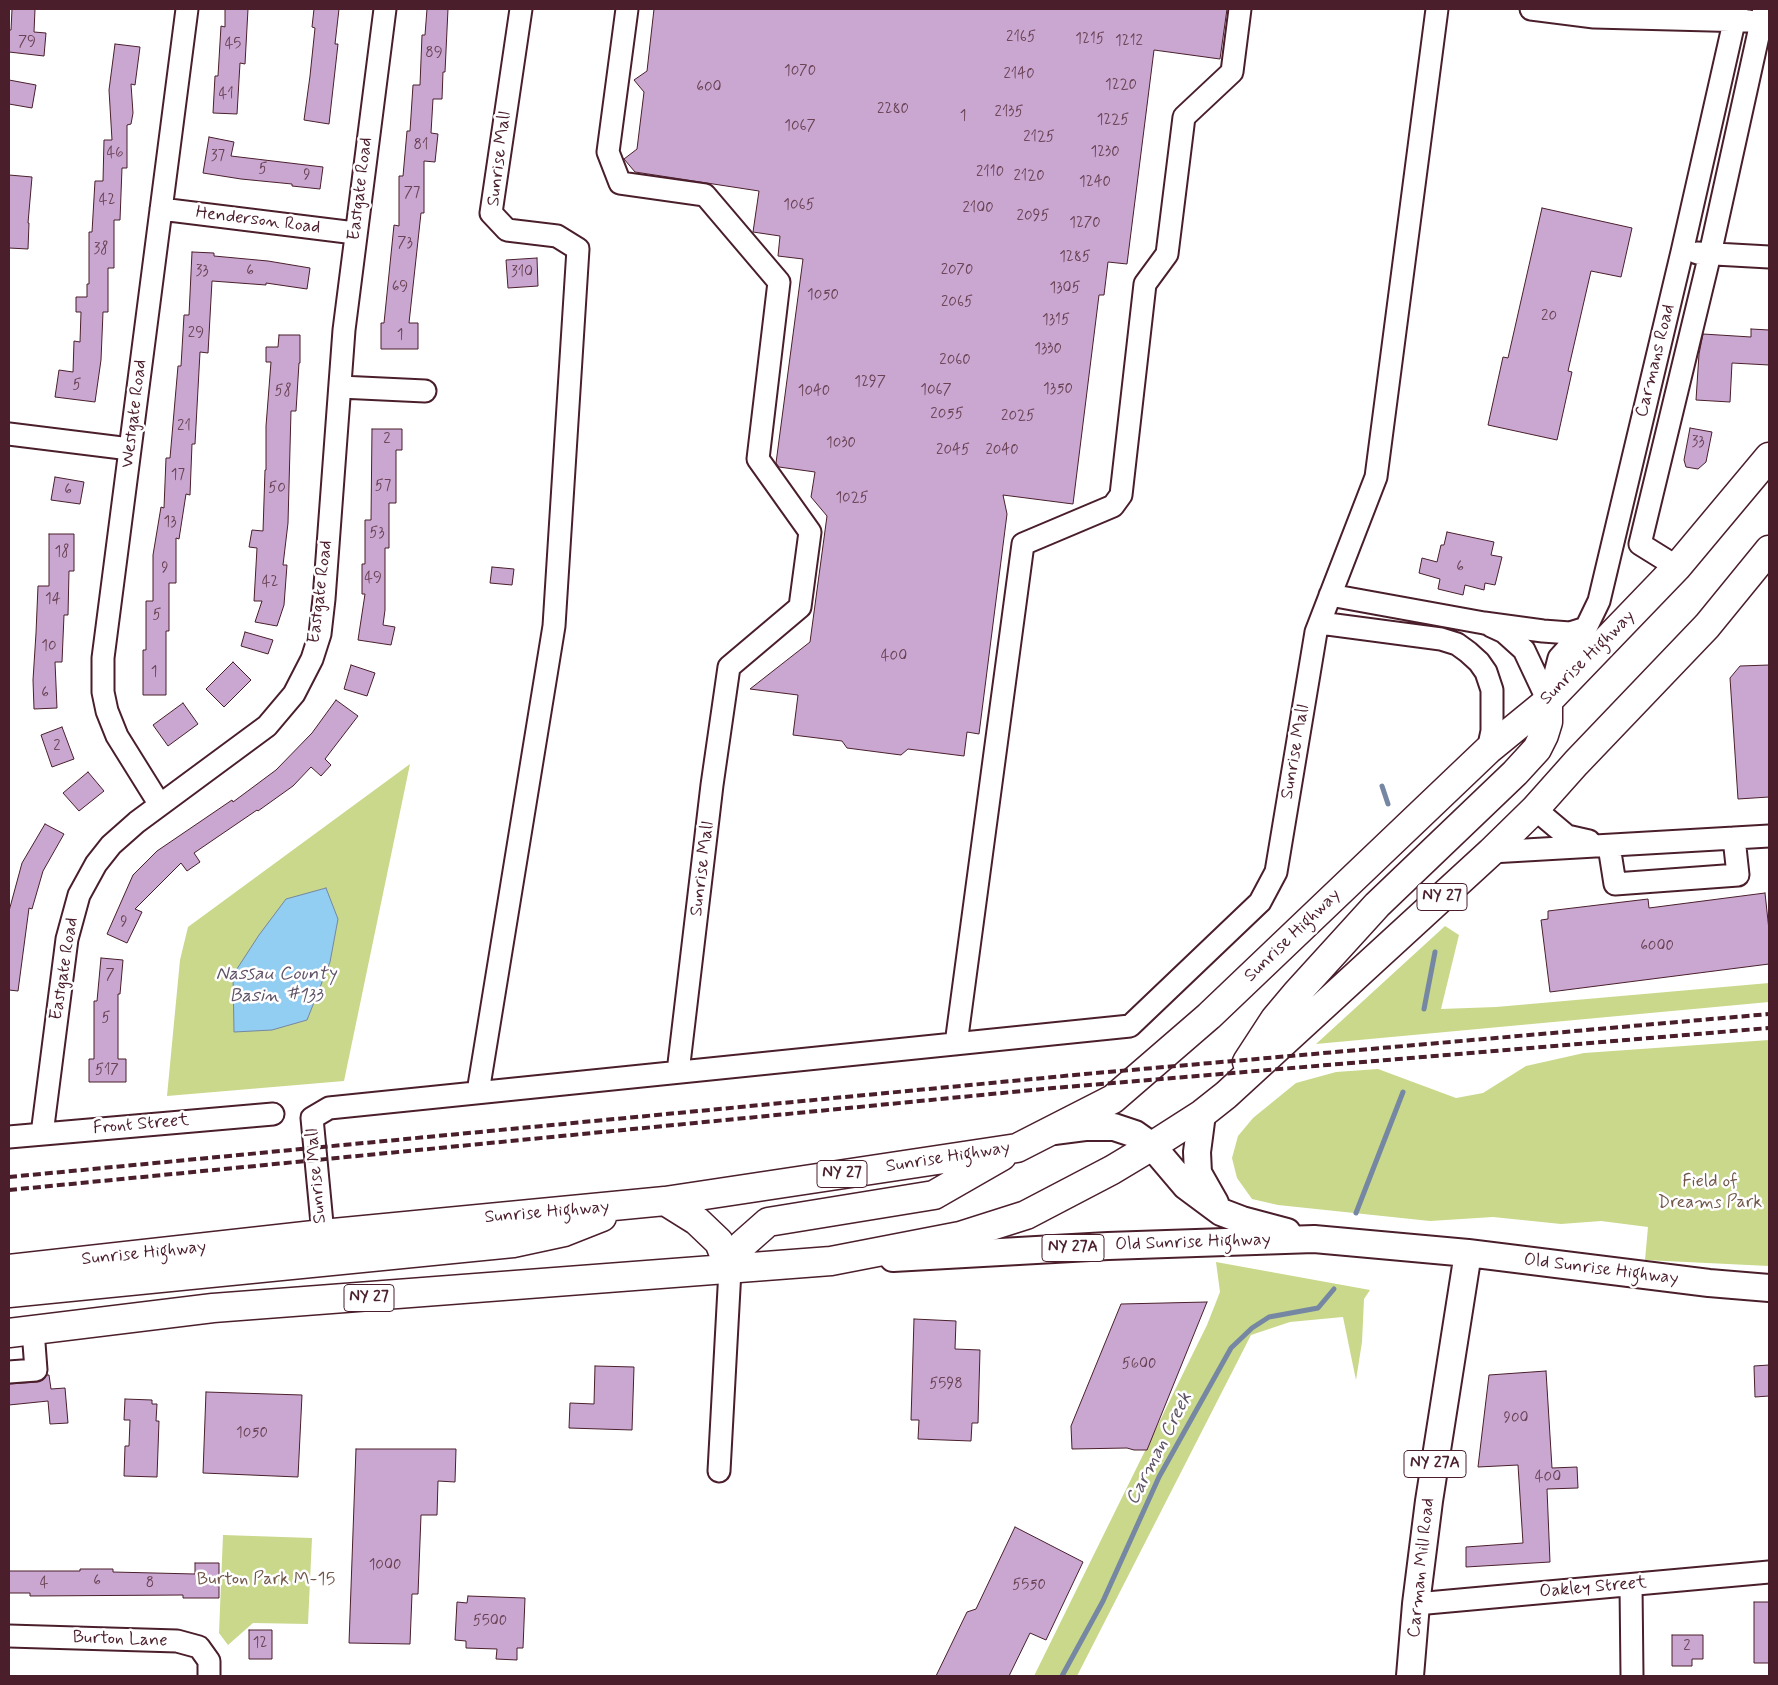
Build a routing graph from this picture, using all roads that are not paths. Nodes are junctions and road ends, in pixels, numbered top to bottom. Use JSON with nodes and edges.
{"nodes":[{"id":1,"x":187,"y":9,"type":"edge"},
{"id":2,"x":385,"y":9,"type":"edge"},
{"id":3,"x":521,"y":9,"type":"edge"},
{"id":4,"x":627,"y":9,"type":"edge"},
{"id":5,"x":1240,"y":9,"type":"edge"},
{"id":6,"x":1437,"y":9,"type":"edge"},
{"id":7,"x":1531,"y":9,"type":"edge"},
{"id":8,"x":1736,"y":15,"type":"edge"},
{"id":9,"x":1765,"y":17,"type":"edge"},
{"id":10,"x":161,"y":209,"type":"junction"},
{"id":11,"x":355,"y":233,"type":"junction"},
{"id":12,"x":1682,"y":252,"type":"junction"},
{"id":13,"x":1710,"y":254,"type":"junction"},
{"id":14,"x":1769,"y":257,"type":"edge"},
{"id":15,"x":340,"y":386,"type":"junction"},
{"id":16,"x":425,"y":391,"type":"dead end"},
{"id":17,"x":9,"y":434,"type":"edge"},
{"id":18,"x":130,"y":449,"type":"junction"},
{"id":19,"x":1769,"y":457,"type":"edge"},
{"id":20,"x":1769,"y":550,"type":"edge"},
{"id":21,"x":1677,"y":567,"type":"junction"},
{"id":22,"x":1330,"y":595,"type":"junction"},
{"id":23,"x":1484,"y":623,"type":"junction"},
{"id":24,"x":1318,"y":628,"type":"junction"},
{"id":25,"x":1586,"y":628,"type":"junction"},
{"id":26,"x":1548,"y":701,"type":"junction"},
{"id":27,"x":1488,"y":750,"type":"junction"},
{"id":28,"x":160,"y":805,"type":"junction"},
{"id":29,"x":1535,"y":810,"type":"junction"},
{"id":30,"x":1769,"y":836,"type":"edge"},
{"id":31,"x":1734,"y":838,"type":"junction"},
{"id":32,"x":1609,"y":846,"type":"junction"},
{"id":33,"x":1491,"y":852,"type":"junction"},
{"id":34,"x":956,"y":1044,"type":"junction"},
{"id":35,"x":678,"y":1072,"type":"junction"},
{"id":36,"x":478,"y":1092,"type":"junction"},
{"id":37,"x":1226,"y":1095,"type":"junction"},
{"id":38,"x":273,"y":1114,"type":"dead end"},
{"id":39,"x":1202,"y":1114,"type":"junction"},
{"id":40,"x":1048,"y":1131,"type":"junction"},
{"id":41,"x":42,"y":1134,"type":"junction"},
{"id":42,"x":9,"y":1137,"type":"edge"},
{"id":43,"x":1152,"y":1146,"type":"junction"},
{"id":44,"x":1016,"y":1148,"type":"junction"},
{"id":45,"x":665,"y":1201,"type":"junction"},
{"id":46,"x":631,"y":1205,"type":"junction"},
{"id":47,"x":1221,"y":1212,"type":"junction"},
{"id":48,"x":323,"y":1234,"type":"junction"},
{"id":49,"x":1314,"y":1239,"type":"junction"},
{"id":50,"x":1468,"y":1253,"type":"junction"},
{"id":51,"x":831,"y":1261,"type":"junction"},
{"id":52,"x":298,"y":1264,"type":"junction"},
{"id":53,"x":9,"y":1269,"type":"edge"},
{"id":54,"x":730,"y":1270,"type":"junction"},
{"id":55,"x":1769,"y":1288,"type":"edge"},
{"id":56,"x":9,"y":1293,"type":"edge"},
{"id":57,"x":213,"y":1308,"type":"junction"},
{"id":58,"x":21,"y":1332,"type":"edge"},
{"id":59,"x":9,"y":1372,"type":"edge"},
{"id":60,"x":719,"y":1470,"type":"dead end"},
{"id":61,"x":1769,"y":1572,"type":"edge"},
{"id":62,"x":1631,"y":1585,"type":"junction"},
{"id":63,"x":1416,"y":1604,"type":"junction"},
{"id":64,"x":9,"y":1636,"type":"edge"},
{"id":65,"x":209,"y":1676,"type":"edge"},
{"id":66,"x":1410,"y":1676,"type":"edge"},
{"id":67,"x":1632,"y":1676,"type":"edge"}],
"edges":[{"from":1,"to":10,"type":"street","name":"Westgate Road"},
{"from":2,"to":11,"type":"street","name":"Eastgate Road"},
{"from":3,"to":36,"type":"street","name":"Sunrise Mall"},
{"from":4,"to":35,"type":"street","name":"Sunrise Mall"},
{"from":5,"to":34,"type":"street"},
{"from":6,"to":22,"type":"street","name":"Sunrise Mall"},
{"from":7,"to":8,"type":"street"},
{"from":8,"to":9,"type":"street"},
{"from":8,"to":12,"type":"street","name":"Carmans Road"},
{"from":9,"to":13,"type":"street","name":"Carmans Road"},
{"from":10,"to":11,"type":"street","name":"Henderson Road"},
{"from":10,"to":18,"type":"street","name":"Westgate Road"},
{"from":11,"to":15,"type":"street","name":"Eastgate Road"},
{"from":12,"to":13,"type":"street"},
{"from":12,"to":25,"type":"street","name":"Carmans Road"},
{"from":13,"to":14,"type":"street"},
{"from":13,"to":21,"type":"street","name":"Carmans Road"},
{"from":15,"to":16,"type":"street"},
{"from":15,"to":28,"type":"street","name":"Eastgate Road"},
{"from":17,"to":18,"type":"street"},
{"from":18,"to":28,"type":"street","name":"Westgate Road"},
{"from":19,"to":21,"type":"highway","name":"Sunrise Highway","number":"NY 27"},
{"from":20,"to":29,"type":"highway","number":"NY 27"},
{"from":21,"to":26,"type":"highway","name":"Sunrise Highway","number":"NY 27"},
{"from":22,"to":23,"type":"street"},
{"from":22,"to":24,"type":"street","name":"Sunrise Mall"},
{"from":23,"to":25,"type":"street"},
{"from":23,"to":26,"type":"street"},
{"from":24,"to":27,"type":"street"},
{"from":24,"to":34,"type":"street","name":"Sunrise Mall"},
{"from":25,"to":26,"type":"street","name":"Carmans Road"},
{"from":26,"to":27,"type":"highway","name":"Sunrise Highway","number":"NY 27"},
{"from":26,"to":37,"type":"highway"},
{"from":27,"to":40,"type":"highway","name":"Sunrise Highway","number":"NY 27"},
{"from":28,"to":41,"type":"street","name":"Eastgate Road"},
{"from":29,"to":32,"type":"street"},
{"from":29,"to":33,"type":"highway","number":"NY 27"},
{"from":30,"to":31,"type":"street"},
{"from":31,"to":32,"type":"street"},
{"from":31,"to":32,"type":"street"},
{"from":32,"to":33,"type":"street"},
{"from":33,"to":37,"type":"highway","number":"NY 27"},
{"from":34,"to":35,"type":"street","name":"Sunrise Mall"},
{"from":35,"to":36,"type":"street","name":"Sunrise Mall"},
{"from":36,"to":48,"type":"street","name":"Sunrise Mall"},
{"from":37,"to":39,"type":"highway","number":"NY 27"},
{"from":38,"to":41,"type":"street","name":"Front Street"},
{"from":39,"to":43,"type":"highway","number":"NY 27"},
{"from":39,"to":47,"type":"main road"},
{"from":40,"to":43,"type":"main road","name":"Old Sunrise Highway","number":"NY 27A"},
{"from":40,"to":44,"type":"highway","name":"Sunrise Highway","number":"NY 27"},
{"from":41,"to":42,"type":"street","name":"Front Street"},
{"from":43,"to":47,"type":"main road","name":"Old Sunrise Highway","number":"NY 27A"},
{"from":43,"to":51,"type":"highway","number":"NY 27"},
{"from":44,"to":45,"type":"highway","name":"Sunrise Highway","number":"NY 27"},
{"from":44,"to":54,"type":"highway"},
{"from":45,"to":46,"type":"highway","name":"Sunrise Highway","number":"NY 27"},
{"from":45,"to":54,"type":"highway"},
{"from":46,"to":48,"type":"highway","name":"Sunrise Highway","number":"NY 27"},
{"from":46,"to":52,"type":"highway"},
{"from":47,"to":49,"type":"main road","name":"Old Sunrise Highway","number":"NY 27A"},
{"from":48,"to":52,"type":"highway"},
{"from":48,"to":53,"type":"highway","name":"Sunrise Highway","number":"NY 27"},
{"from":49,"to":50,"type":"main road","name":"Old Sunrise Highway","number":"NY 27A"},
{"from":49,"to":51,"type":"main road","name":"Old Sunrise Highway","number":"NY 27A"},
{"from":50,"to":55,"type":"main road","name":"Old Sunrise Highway"},
{"from":50,"to":63,"type":"main road","name":"Carman Mill Road","number":"NY 27A"},
{"from":51,"to":54,"type":"highway","number":"NY 27"},
{"from":52,"to":56,"type":"highway"},
{"from":52,"to":57,"type":"highway"},
{"from":54,"to":57,"type":"highway","number":"NY 27"},
{"from":54,"to":60,"type":"street"},
{"from":57,"to":58,"type":"highway","number":"NY 27"},
{"from":58,"to":59,"type":"street"},
{"from":61,"to":62,"type":"street","name":"Oakley Street"},
{"from":62,"to":63,"type":"street","name":"Oakley Street"},
{"from":62,"to":67,"type":"street"},
{"from":63,"to":66,"type":"main road","name":"Carman Mill Road","number":"NY 27A"},
{"from":64,"to":65,"type":"street","name":"Burton Lane"}]}
